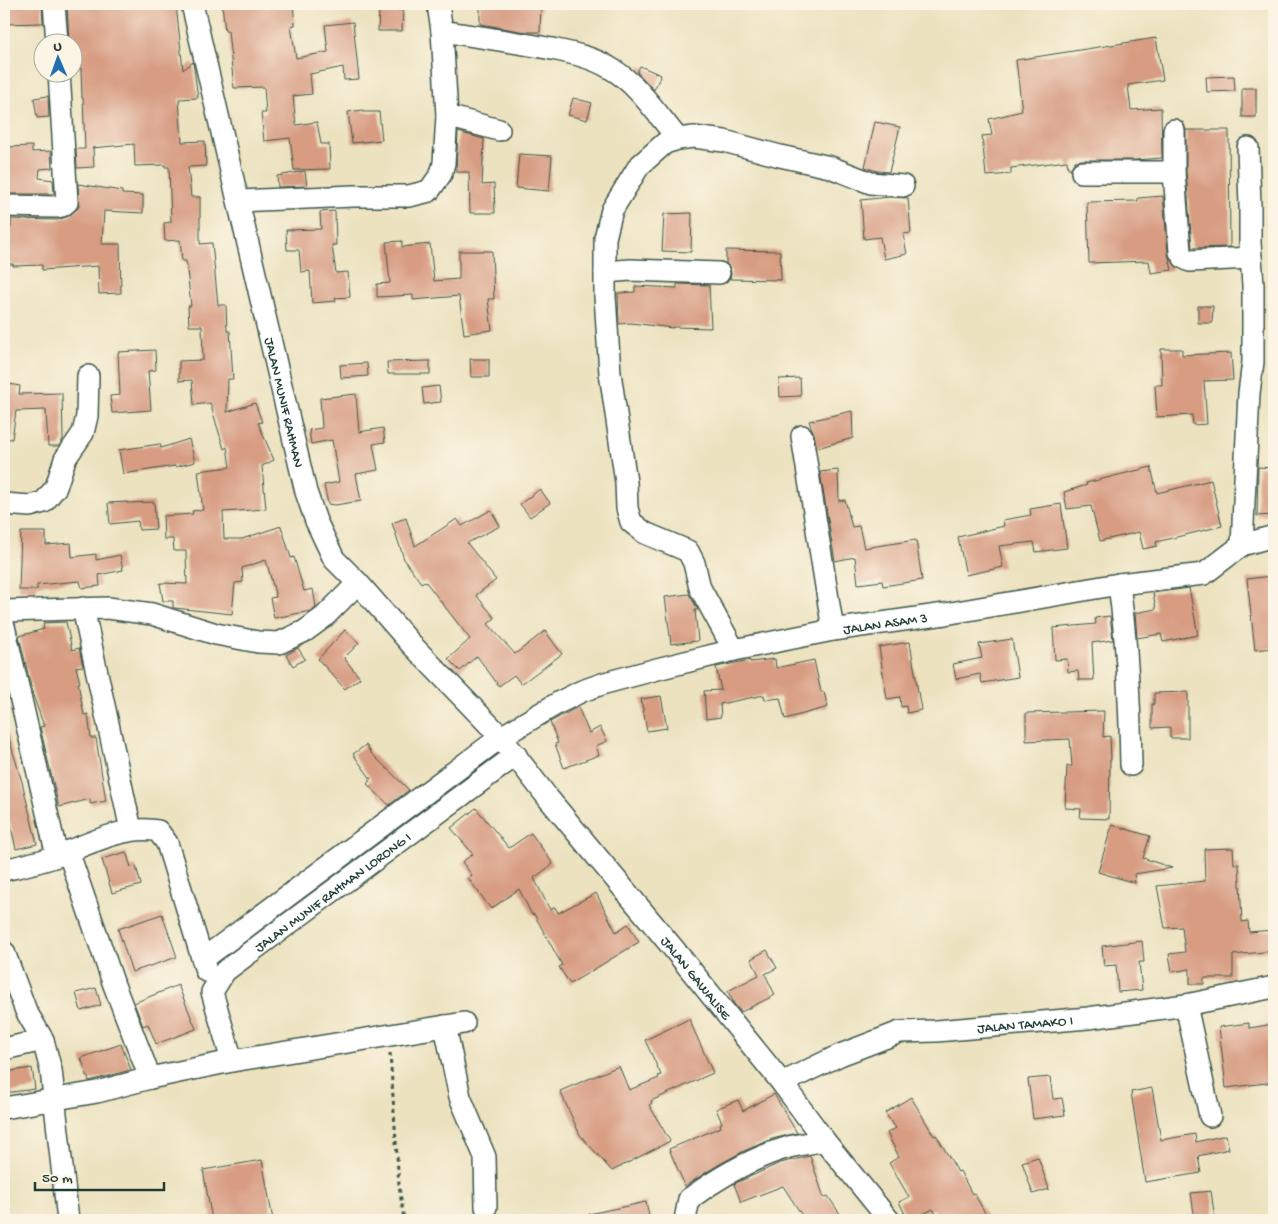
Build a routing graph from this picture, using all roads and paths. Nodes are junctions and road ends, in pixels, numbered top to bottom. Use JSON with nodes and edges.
{"nodes":[{"id":1,"x":54,"y":4,"type":"edge"},
{"id":2,"x":192,"y":4,"type":"edge"},
{"id":3,"x":438,"y":4,"type":"edge"},
{"id":4,"x":442,"y":31,"type":"junction"},
{"id":5,"x":56,"y":32,"type":"edge"},
{"id":6,"x":60,"y":82,"type":"edge"},
{"id":7,"x":447,"y":116,"type":"junction"},
{"id":8,"x":499,"y":130,"type":"dead end"},
{"id":9,"x":1174,"y":130,"type":"dead end"},
{"id":10,"x":678,"y":139,"type":"junction"},
{"id":11,"x":1248,"y":148,"type":"dead end"},
{"id":12,"x":1082,"y":172,"type":"dead end"},
{"id":13,"x":1174,"y":172,"type":"junction"},
{"id":14,"x":903,"y":186,"type":"dead end"},
{"id":15,"x":239,"y":201,"type":"junction"},
{"id":16,"x":4,"y":206,"type":"edge"},
{"id":17,"x":1251,"y":258,"type":"junction"},
{"id":18,"x":605,"y":272,"type":"junction"},
{"id":19,"x":719,"y":273,"type":"dead end"},
{"id":20,"x":88,"y":376,"type":"dead end"},
{"id":21,"x":802,"y":436,"type":"dead end"},
{"id":22,"x":4,"y":504,"type":"edge"},
{"id":23,"x":1274,"y":536,"type":"edge"},
{"id":24,"x":1242,"y":545,"type":"junction"},
{"id":25,"x":358,"y":583,"type":"junction"},
{"id":26,"x":1119,"y":584,"type":"junction"},
{"id":27,"x":83,"y":608,"type":"junction"},
{"id":28,"x":4,"y":611,"type":"edge"},
{"id":29,"x":4,"y":626,"type":"edge"},
{"id":30,"x":833,"y":630,"type":"junction"},
{"id":31,"x":734,"y":650,"type":"junction"},
{"id":32,"x":501,"y":737,"type":"junction"},
{"id":33,"x":516,"y":756,"type":"junction"},
{"id":34,"x":1131,"y":765,"type":"dead end"},
{"id":35,"x":131,"y":830,"type":"junction"},
{"id":36,"x":63,"y":853,"type":"junction"},
{"id":37,"x":4,"y":870,"type":"edge"},
{"id":38,"x":4,"y":952,"type":"edge"},
{"id":39,"x":203,"y":959,"type":"junction"},
{"id":40,"x":1274,"y":987,"type":"edge"},
{"id":41,"x":212,"y":992,"type":"junction"},
{"id":42,"x":1186,"y":1005,"type":"junction"},
{"id":43,"x":388,"y":1035,"type":"junction"},
{"id":44,"x":43,"y":1040,"type":"junction"},
{"id":45,"x":4,"y":1049,"type":"edge"},
{"id":46,"x":232,"y":1061,"type":"junction"},
{"id":47,"x":150,"y":1078,"type":"junction"},
{"id":48,"x":782,"y":1082,"type":"junction"},
{"id":49,"x":55,"y":1100,"type":"junction"},
{"id":50,"x":4,"y":1108,"type":"edge"},
{"id":51,"x":1210,"y":1116,"type":"dead end"},
{"id":52,"x":824,"y":1140,"type":"junction"},
{"id":53,"x":486,"y":1208,"type":"dead end"},
{"id":54,"x":68,"y":1220,"type":"edge"},
{"id":55,"x":404,"y":1220,"type":"edge"},
{"id":56,"x":685,"y":1220,"type":"edge"},
{"id":57,"x":889,"y":1220,"type":"edge"}],
"edges":[{"from":1,"to":5,"type":"street"},
{"from":2,"to":15,"type":"street","name":"JALAN MUNIF RAHMAN"},
{"from":3,"to":4,"type":"street"},
{"from":4,"to":7,"type":"street"},
{"from":4,"to":10,"type":"street"},
{"from":6,"to":16,"type":"street"},
{"from":7,"to":8,"type":"street"},
{"from":7,"to":15,"type":"street"},
{"from":9,"to":13,"type":"street"},
{"from":10,"to":14,"type":"street"},
{"from":10,"to":18,"type":"street"},
{"from":11,"to":17,"type":"street"},
{"from":12,"to":13,"type":"street"},
{"from":13,"to":17,"type":"street"},
{"from":15,"to":25,"type":"street","name":"JALAN MUNIF RAHMAN"},
{"from":17,"to":24,"type":"street"},
{"from":18,"to":19,"type":"street"},
{"from":18,"to":31,"type":"street"},
{"from":20,"to":22,"type":"street"},
{"from":21,"to":30,"type":"street"},
{"from":23,"to":24,"type":"street","name":"JALAN ASAM 3"},
{"from":24,"to":26,"type":"street","name":"JALAN ASAM 3"},
{"from":25,"to":27,"type":"street"},
{"from":25,"to":32,"type":"street","name":"JALAN MUNIF RAHMAN"},
{"from":26,"to":30,"type":"street","name":"JALAN ASAM 3"},
{"from":26,"to":34,"type":"street"},
{"from":27,"to":28,"type":"street"},
{"from":27,"to":35,"type":"street"},
{"from":29,"to":36,"type":"street"},
{"from":30,"to":31,"type":"street","name":"JALAN ASAM 3"},
{"from":31,"to":32,"type":"street","name":"JALAN ASAM 3"},
{"from":32,"to":33,"type":"street","name":"JALAN GAWALISE"},
{"from":32,"to":39,"type":"street","name":"JALAN ASAM 3"},
{"from":33,"to":41,"type":"street","name":"JALAN MUNIF RAHMAN LORONG I"},
{"from":33,"to":48,"type":"street","name":"JALAN GAWALISE"},
{"from":35,"to":36,"type":"street"},
{"from":35,"to":39,"type":"street"},
{"from":36,"to":37,"type":"street"},
{"from":36,"to":47,"type":"street"},
{"from":38,"to":44,"type":"street"},
{"from":39,"to":41,"type":"street"},
{"from":40,"to":42,"type":"street","name":"JALAN TAMAKO I"},
{"from":41,"to":46,"type":"street"},
{"from":42,"to":48,"type":"street","name":"JALAN TAMAKO I"},
{"from":42,"to":51,"type":"street"},
{"from":43,"to":46,"type":"street"},
{"from":43,"to":53,"type":"street"},
{"from":43,"to":55,"type":"path"},
{"from":44,"to":45,"type":"street"},
{"from":44,"to":49,"type":"street"},
{"from":46,"to":47,"type":"street"},
{"from":47,"to":49,"type":"street"},
{"from":48,"to":52,"type":"street","name":"JALAN GAWALISE"},
{"from":49,"to":50,"type":"street"},
{"from":49,"to":54,"type":"street"},
{"from":52,"to":56,"type":"street"},
{"from":52,"to":57,"type":"street","name":"JALAN GAWALISE"}]}
